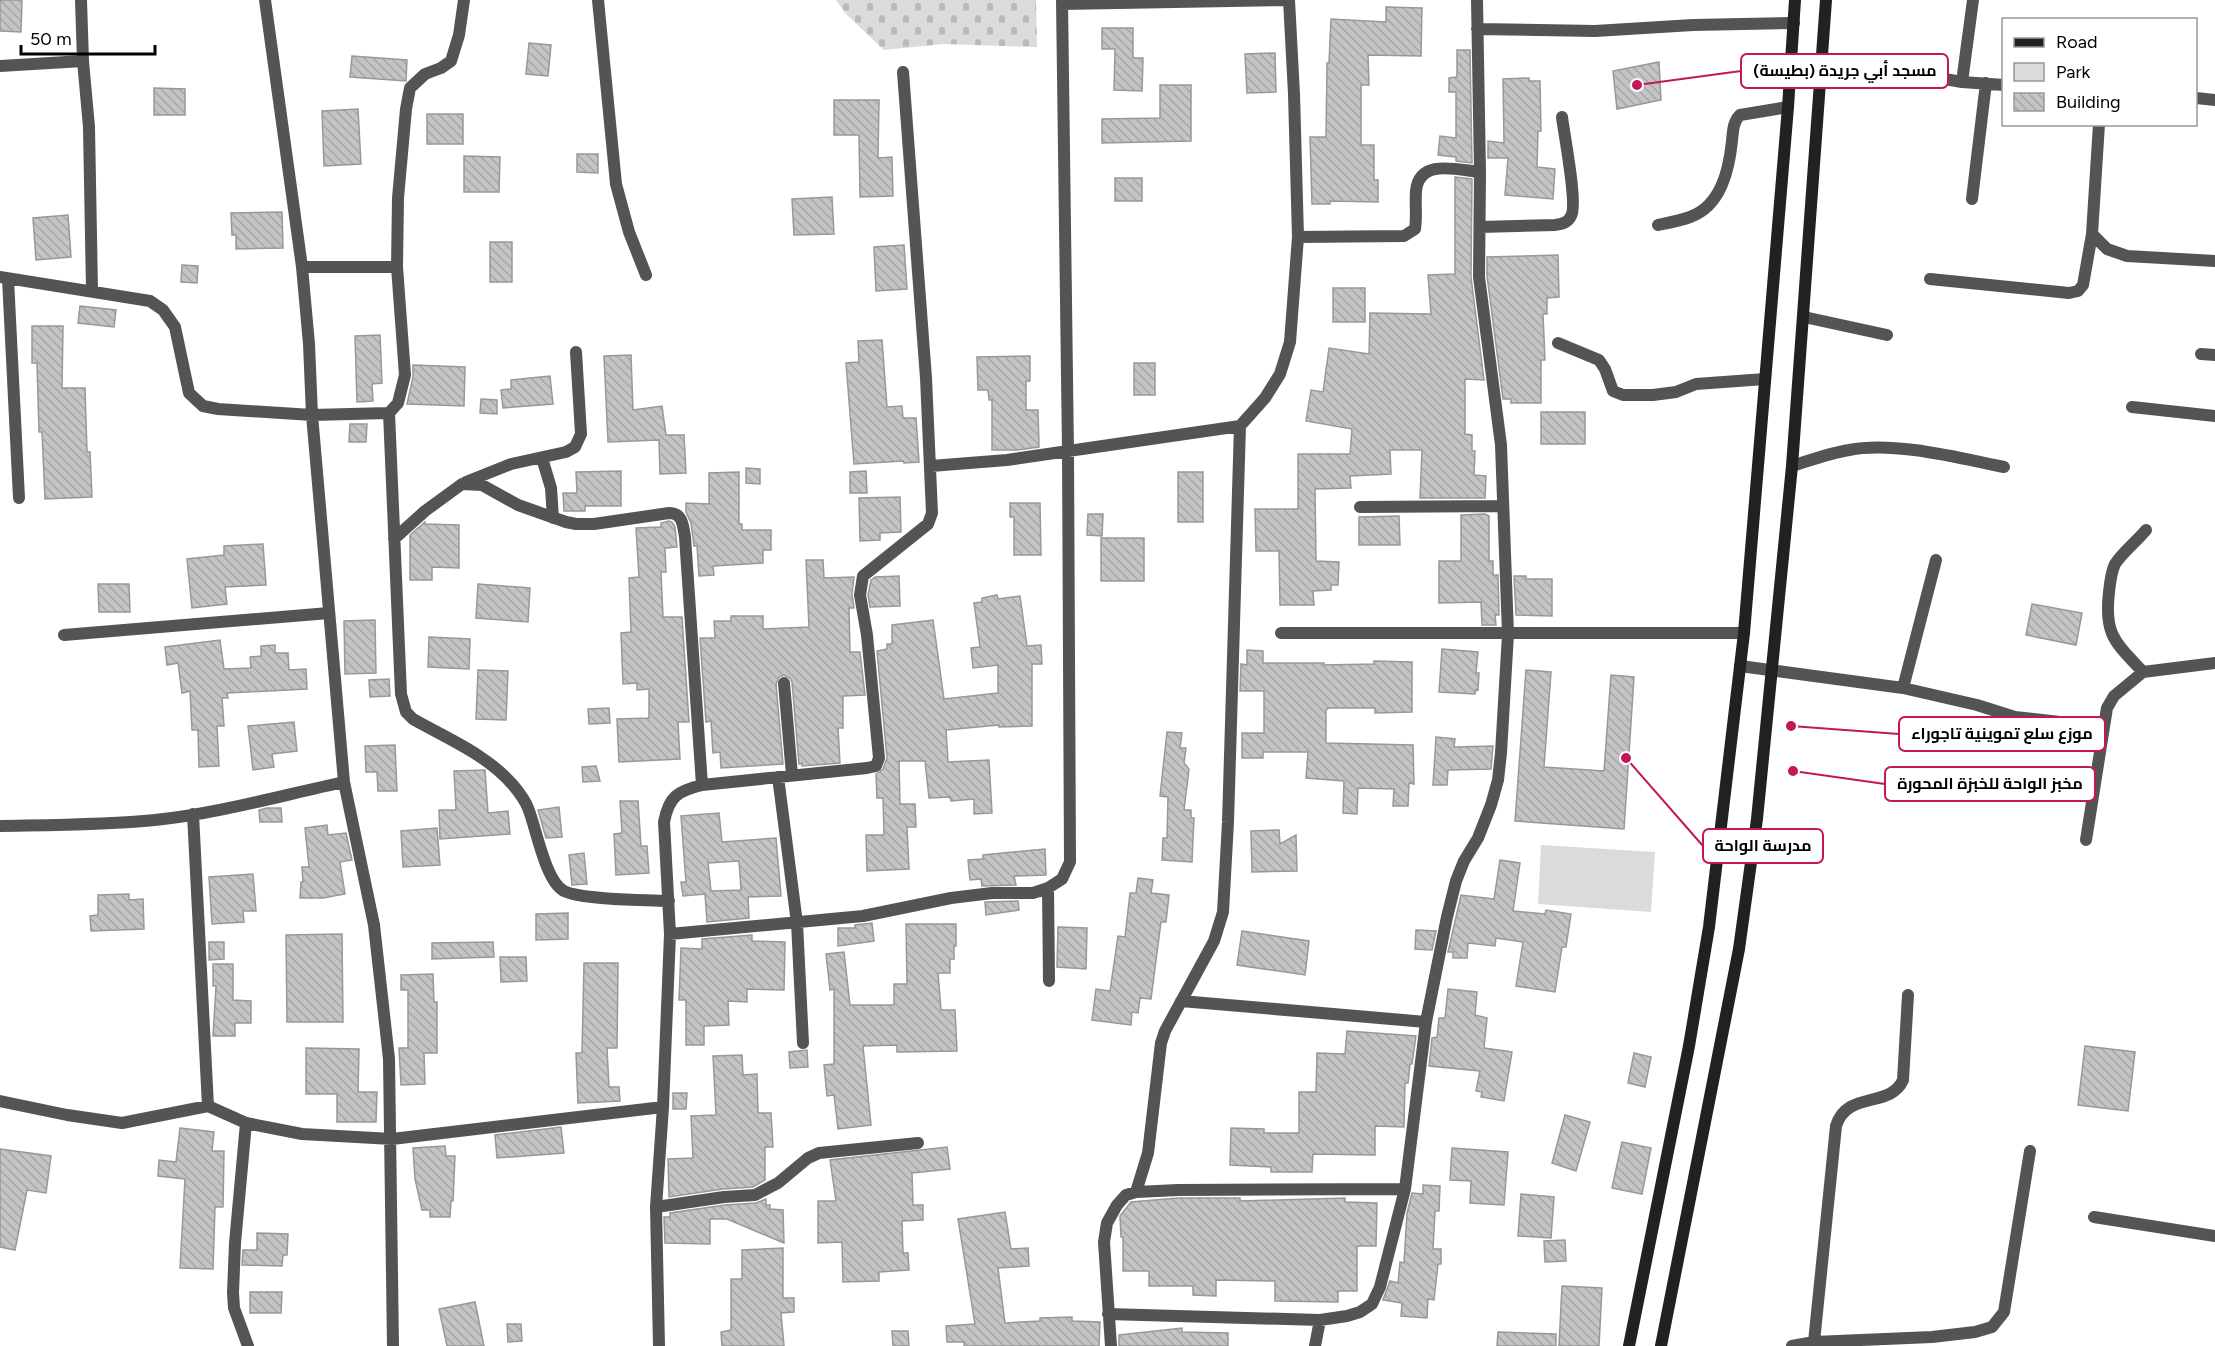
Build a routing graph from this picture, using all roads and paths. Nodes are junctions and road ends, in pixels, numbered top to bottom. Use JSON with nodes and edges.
{"nodes":[{"id":1,"x":81,"y":0,"type":"edge"},
{"id":2,"x":265,"y":0,"type":"edge"},
{"id":3,"x":464,"y":0,"type":"edge"},
{"id":4,"x":598,"y":0,"type":"edge"},
{"id":5,"x":1289,"y":0,"type":"edge"},
{"id":6,"x":1477,"y":0,"type":"edge"},
{"id":7,"x":1795,"y":0,"type":"edge"},
{"id":8,"x":1826,"y":0,"type":"edge"},
{"id":9,"x":1973,"y":0,"type":"edge"},
{"id":10,"x":1062,"y":2,"type":"edge"},
{"id":11,"x":1794,"y":23,"type":"junction"},
{"id":12,"x":1477,"y":29,"type":"junction"},
{"id":13,"x":1823,"y":58,"type":"junction"},
{"id":14,"x":83,"y":61,"type":"junction"},
{"id":15,"x":0,"y":66,"type":"edge"},
{"id":16,"x":903,"y":72,"type":"dead end"},
{"id":17,"x":1962,"y":82,"type":"junction"},
{"id":18,"x":1986,"y":84,"type":"junction"},
{"id":19,"x":2002,"y":85,"type":"edge"},
{"id":20,"x":2197,"y":98,"type":"edge"},
{"id":21,"x":2215,"y":100,"type":"edge"},
{"id":22,"x":1788,"y":107,"type":"junction"},
{"id":23,"x":1562,"y":117,"type":"dead end"},
{"id":24,"x":2099,"y":126,"type":"edge"},
{"id":25,"x":1480,"y":172,"type":"junction"},
{"id":26,"x":1972,"y":199,"type":"dead end"},
{"id":27,"x":1658,"y":225,"type":"dead end"},
{"id":28,"x":1480,"y":227,"type":"junction"},
{"id":29,"x":2092,"y":234,"type":"junction"},
{"id":30,"x":1298,"y":237,"type":"junction"},
{"id":31,"x":2215,"y":261,"type":"edge"},
{"id":32,"x":302,"y":267,"type":"junction"},
{"id":33,"x":397,"y":267,"type":"junction"},
{"id":34,"x":646,"y":275,"type":"dead end"},
{"id":35,"x":4,"y":278,"type":"edge"},
{"id":36,"x":1930,"y":279,"type":"dead end"},
{"id":37,"x":92,"y":290,"type":"junction"},
{"id":38,"x":1804,"y":317,"type":"junction"},
{"id":39,"x":1887,"y":335,"type":"dead end"},
{"id":40,"x":1558,"y":343,"type":"dead end"},
{"id":41,"x":576,"y":352,"type":"dead end"},
{"id":42,"x":2201,"y":354,"type":"dead end"},
{"id":43,"x":2215,"y":355,"type":"edge"},
{"id":44,"x":1765,"y":379,"type":"junction"},
{"id":45,"x":2132,"y":408,"type":"dead end"},
{"id":46,"x":389,"y":413,"type":"junction"},
{"id":47,"x":312,"y":415,"type":"junction"},
{"id":48,"x":2215,"y":416,"type":"edge"},
{"id":49,"x":1240,"y":426,"type":"junction"},
{"id":50,"x":1068,"y":451,"type":"junction"},
{"id":51,"x":542,"y":458,"type":"junction"},
{"id":52,"x":931,"y":466,"type":"junction"},
{"id":53,"x":1792,"y":466,"type":"junction"},
{"id":54,"x":2004,"y":467,"type":"dead end"},
{"id":55,"x":462,"y":484,"type":"junction"},
{"id":56,"x":19,"y":498,"type":"dead end"},
{"id":57,"x":1503,"y":506,"type":"junction"},
{"id":58,"x":1360,"y":507,"type":"dead end"},
{"id":59,"x":553,"y":518,"type":"junction"},
{"id":60,"x":2146,"y":530,"type":"dead end"},
{"id":61,"x":394,"y":539,"type":"junction"},
{"id":62,"x":1935,"y":560,"type":"dead end"},
{"id":63,"x":329,"y":613,"type":"junction"},
{"id":64,"x":1281,"y":633,"type":"dead end"},
{"id":65,"x":1744,"y":633,"type":"junction"},
{"id":66,"x":1508,"y":634,"type":"junction"},
{"id":67,"x":64,"y":635,"type":"dead end"},
{"id":68,"x":2215,"y":663,"type":"edge"},
{"id":69,"x":1740,"y":666,"type":"junction"},
{"id":70,"x":1773,"y":671,"type":"junction"},
{"id":71,"x":2143,"y":672,"type":"junction"},
{"id":72,"x":784,"y":683,"type":"dead end"},
{"id":73,"x":1903,"y":688,"type":"junction"},
{"id":74,"x":2104,"y":727,"type":"junction"},
{"id":75,"x":792,"y":776,"type":"junction"},
{"id":76,"x":778,"y":777,"type":"junction"},
{"id":77,"x":344,"y":782,"type":"junction"},
{"id":78,"x":702,"y":785,"type":"junction"},
{"id":79,"x":193,"y":814,"type":"junction"},
{"id":80,"x":0,"y":826,"type":"edge"},
{"id":81,"x":2086,"y":840,"type":"dead end"},
{"id":82,"x":1048,"y":888,"type":"junction"},
{"id":83,"x":669,"y":901,"type":"junction"},
{"id":84,"x":797,"y":923,"type":"junction"},
{"id":85,"x":670,"y":934,"type":"junction"},
{"id":86,"x":1049,"y":981,"type":"dead end"},
{"id":87,"x":1908,"y":995,"type":"dead end"},
{"id":88,"x":1181,"y":1001,"type":"junction"},
{"id":89,"x":1426,"y":1022,"type":"junction"},
{"id":90,"x":803,"y":1043,"type":"dead end"},
{"id":91,"x":0,"y":1101,"type":"edge"},
{"id":92,"x":208,"y":1106,"type":"junction"},
{"id":93,"x":663,"y":1107,"type":"junction"},
{"id":94,"x":246,"y":1123,"type":"junction"},
{"id":95,"x":392,"y":1139,"type":"junction"},
{"id":96,"x":918,"y":1143,"type":"dead end"},
{"id":97,"x":2030,"y":1151,"type":"dead end"},
{"id":98,"x":1405,"y":1189,"type":"junction"},
{"id":99,"x":1137,"y":1192,"type":"junction"},
{"id":100,"x":656,"y":1207,"type":"junction"},
{"id":101,"x":2094,"y":1217,"type":"dead end"},
{"id":102,"x":2215,"y":1236,"type":"edge"},
{"id":103,"x":1108,"y":1314,"type":"junction"},
{"id":104,"x":1320,"y":1320,"type":"junction"},
{"id":105,"x":1814,"y":1342,"type":"junction"},
{"id":106,"x":249,"y":1346,"type":"edge"},
{"id":107,"x":393,"y":1346,"type":"edge"},
{"id":108,"x":659,"y":1346,"type":"edge"},
{"id":109,"x":1111,"y":1346,"type":"edge"},
{"id":110,"x":1315,"y":1346,"type":"edge"},
{"id":111,"x":1629,"y":1346,"type":"edge"},
{"id":112,"x":1661,"y":1346,"type":"edge"},
{"id":113,"x":1792,"y":1346,"type":"edge"}],
"edges":[{"from":1,"to":14,"type":"street"},
{"from":2,"to":32,"type":"street"},
{"from":3,"to":33,"type":"street"},
{"from":4,"to":34,"type":"street"},
{"from":5,"to":10,"type":"street"},
{"from":5,"to":30,"type":"street"},
{"from":6,"to":12,"type":"street"},
{"from":7,"to":11,"type":"main road"},
{"from":8,"to":13,"type":"main road"},
{"from":9,"to":17,"type":"street"},
{"from":10,"to":50,"type":"street"},
{"from":11,"to":12,"type":"street"},
{"from":11,"to":22,"type":"main road"},
{"from":12,"to":25,"type":"street"},
{"from":13,"to":17,"type":"street"},
{"from":13,"to":38,"type":"main road"},
{"from":14,"to":15,"type":"street"},
{"from":14,"to":37,"type":"street"},
{"from":16,"to":52,"type":"street"},
{"from":17,"to":18,"type":"street"},
{"from":18,"to":19,"type":"street"},
{"from":18,"to":26,"type":"street"},
{"from":20,"to":21,"type":"street"},
{"from":22,"to":27,"type":"street"},
{"from":22,"to":44,"type":"main road"},
{"from":23,"to":28,"type":"street"},
{"from":24,"to":29,"type":"street"},
{"from":25,"to":28,"type":"street"},
{"from":25,"to":30,"type":"street"},
{"from":28,"to":57,"type":"street"},
{"from":29,"to":31,"type":"street"},
{"from":29,"to":36,"type":"street"},
{"from":30,"to":49,"type":"street"},
{"from":32,"to":33,"type":"street"},
{"from":32,"to":47,"type":"street"},
{"from":33,"to":46,"type":"street"},
{"from":35,"to":37,"type":"street"},
{"from":35,"to":56,"type":"street"},
{"from":37,"to":47,"type":"street"},
{"from":38,"to":39,"type":"street"},
{"from":38,"to":53,"type":"main road"},
{"from":40,"to":44,"type":"street"},
{"from":41,"to":51,"type":"street"},
{"from":42,"to":43,"type":"street"},
{"from":44,"to":65,"type":"main road"},
{"from":45,"to":48,"type":"street"},
{"from":46,"to":47,"type":"street"},
{"from":46,"to":61,"type":"street"},
{"from":47,"to":63,"type":"street"},
{"from":49,"to":50,"type":"street"},
{"from":49,"to":88,"type":"street"},
{"from":50,"to":52,"type":"street"},
{"from":50,"to":82,"type":"street"},
{"from":51,"to":55,"type":"street"},
{"from":51,"to":59,"type":"street"},
{"from":52,"to":75,"type":"street"},
{"from":53,"to":54,"type":"street"},
{"from":53,"to":70,"type":"main road"},
{"from":55,"to":59,"type":"street"},
{"from":55,"to":61,"type":"street"},
{"from":57,"to":58,"type":"street"},
{"from":57,"to":66,"type":"street"},
{"from":59,"to":78,"type":"street"},
{"from":60,"to":71,"type":"street"},
{"from":61,"to":83,"type":"street"},
{"from":62,"to":73,"type":"street"},
{"from":63,"to":67,"type":"street"},
{"from":63,"to":77,"type":"street"},
{"from":64,"to":66,"type":"street"},
{"from":65,"to":66,"type":"street"},
{"from":65,"to":69,"type":"main road"},
{"from":66,"to":89,"type":"street"},
{"from":68,"to":71,"type":"street"},
{"from":69,"to":70,"type":"street"},
{"from":69,"to":111,"type":"main road"},
{"from":70,"to":73,"type":"street"},
{"from":70,"to":112,"type":"main road"},
{"from":71,"to":74,"type":"street"},
{"from":72,"to":75,"type":"street"},
{"from":73,"to":74,"type":"street"},
{"from":74,"to":81,"type":"street"},
{"from":75,"to":76,"type":"street"},
{"from":76,"to":78,"type":"street"},
{"from":76,"to":84,"type":"street"},
{"from":77,"to":79,"type":"street"},
{"from":77,"to":95,"type":"street"},
{"from":78,"to":83,"type":"street"},
{"from":79,"to":80,"type":"street"},
{"from":79,"to":92,"type":"street"},
{"from":82,"to":84,"type":"street"},
{"from":82,"to":86,"type":"street"},
{"from":83,"to":85,"type":"street"},
{"from":84,"to":85,"type":"street"},
{"from":84,"to":90,"type":"street"},
{"from":85,"to":93,"type":"street"},
{"from":87,"to":105,"type":"street"},
{"from":88,"to":89,"type":"street"},
{"from":88,"to":99,"type":"street"},
{"from":89,"to":98,"type":"street"},
{"from":91,"to":92,"type":"street"},
{"from":92,"to":94,"type":"street"},
{"from":93,"to":95,"type":"street"},
{"from":93,"to":100,"type":"street"},
{"from":94,"to":95,"type":"street"},
{"from":94,"to":106,"type":"street"},
{"from":95,"to":107,"type":"street"},
{"from":96,"to":100,"type":"street"},
{"from":97,"to":105,"type":"street"},
{"from":98,"to":99,"type":"street"},
{"from":98,"to":104,"type":"street"},
{"from":99,"to":103,"type":"street"},
{"from":100,"to":108,"type":"street"},
{"from":101,"to":102,"type":"street"},
{"from":103,"to":104,"type":"street"},
{"from":103,"to":109,"type":"street"},
{"from":104,"to":110,"type":"street"},
{"from":105,"to":113,"type":"street"}]}
